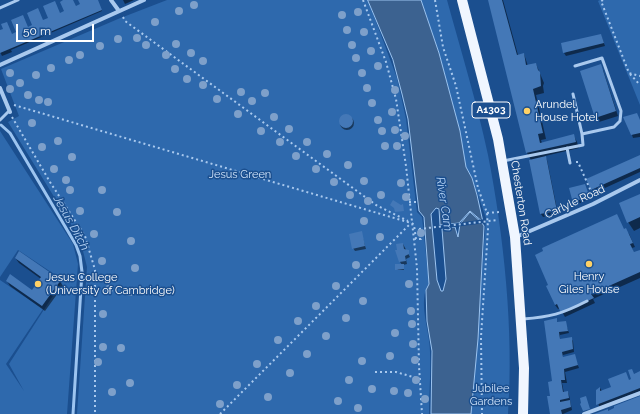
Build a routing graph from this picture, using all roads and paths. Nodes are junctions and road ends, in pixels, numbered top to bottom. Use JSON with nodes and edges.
{"nodes":[{"id":1,"x":18,"y":0,"type":"edge"},
{"id":2,"x":111,"y":0,"type":"edge"},
{"id":3,"x":144,"y":0,"type":"edge"},
{"id":4,"x":363,"y":0,"type":"edge"},
{"id":5,"x":435,"y":0,"type":"edge"},
{"id":6,"x":462,"y":0,"type":"edge"},
{"id":7,"x":603,"y":0,"type":"edge"},
{"id":8,"x":0,"y":8,"type":"edge"},
{"id":9,"x":119,"y":11,"type":"junction"},
{"id":10,"x":0,"y":65,"type":"edge"},
{"id":11,"x":575,"y":66,"type":"dead end"},
{"id":12,"x":629,"y":73,"type":"junction"},
{"id":13,"x":640,"y":76,"type":"edge"},
{"id":14,"x":640,"y":85,"type":"edge"},
{"id":15,"x":0,"y":88,"type":"edge"},
{"id":16,"x":573,"y":94,"type":"dead end"},
{"id":17,"x":6,"y":102,"type":"junction"},
{"id":18,"x":9,"y":112,"type":"junction"},
{"id":19,"x":0,"y":120,"type":"edge"},
{"id":20,"x":582,"y":134,"type":"junction"},
{"id":21,"x":566,"y":148,"type":"junction"},
{"id":22,"x":503,"y":161,"type":"junction"},
{"id":23,"x":570,"y":163,"type":"joint"},
{"id":24,"x":640,"y":180,"type":"edge"},
{"id":25,"x":591,"y":192,"type":"dead end"},
{"id":26,"x":409,"y":202,"type":"junction"},
{"id":27,"x":418,"y":202,"type":"dead end"},
{"id":28,"x":500,"y":212,"type":"dead end"},
{"id":29,"x":487,"y":213,"type":"junction"},
{"id":30,"x":498,"y":220,"type":"dead end"},
{"id":31,"x":411,"y":223,"type":"junction"},
{"id":32,"x":515,"y":237,"type":"junction"},
{"id":33,"x":587,"y":301,"type":"dead end"},
{"id":34,"x":521,"y":320,"type":"junction"},
{"id":35,"x":374,"y":372,"type":"dead end"},
{"id":36,"x":420,"y":379,"type":"junction"},
{"id":37,"x":640,"y":393,"type":"edge"},
{"id":38,"x":95,"y":414,"type":"edge"},
{"id":39,"x":220,"y":414,"type":"edge"},
{"id":40,"x":422,"y":414,"type":"edge"},
{"id":41,"x":481,"y":414,"type":"edge"},
{"id":42,"x":523,"y":414,"type":"edge"},
{"id":43,"x":584,"y":414,"type":"edge"}],
"edges":[{"from":1,"to":8,"type":"lane"},
{"from":2,"to":9,"type":"street"},
{"from":3,"to":9,"type":"street"},
{"from":4,"to":26,"type":"path"},
{"from":5,"to":29,"type":"path"},
{"from":6,"to":22,"type":"main road","name":"Chesterton Road","number":"A1303"},
{"from":7,"to":12,"type":"path"},
{"from":9,"to":10,"type":"street"},
{"from":9,"to":31,"type":"path"},
{"from":11,"to":20,"type":"lane"},
{"from":12,"to":13,"type":"path"},
{"from":12,"to":14,"type":"path"},
{"from":15,"to":17,"type":"street"},
{"from":16,"to":20,"type":"lane"},
{"from":17,"to":18,"type":"street"},
{"from":17,"to":31,"type":"path"},
{"from":18,"to":19,"type":"lane"},
{"from":18,"to":38,"type":"path"},
{"from":20,"to":21,"type":"lane"},
{"from":21,"to":22,"type":"lane"},
{"from":21,"to":23,"type":"lane"},
{"from":22,"to":32,"type":"main road","name":"Chesterton Road","number":"A1303"},
{"from":23,"to":25,"type":"path"},
{"from":24,"to":32,"type":"street","name":"Carlyle Road"},
{"from":26,"to":27,"type":"path"},
{"from":26,"to":31,"type":"path"},
{"from":28,"to":29,"type":"path"},
{"from":29,"to":41,"type":"path"},
{"from":30,"to":31,"type":"path","bridge":true},
{"from":31,"to":36,"type":"path"},
{"from":31,"to":39,"type":"path"},
{"from":32,"to":34,"type":"main road","name":"Chesterton Road","number":"A1303"},
{"from":33,"to":34,"type":"lane"},
{"from":34,"to":42,"type":"main road","name":"Chesterton Road","number":"A1303"},
{"from":35,"to":36,"type":"path"},
{"from":36,"to":40,"type":"path"},
{"from":37,"to":43,"type":"street"}]}
